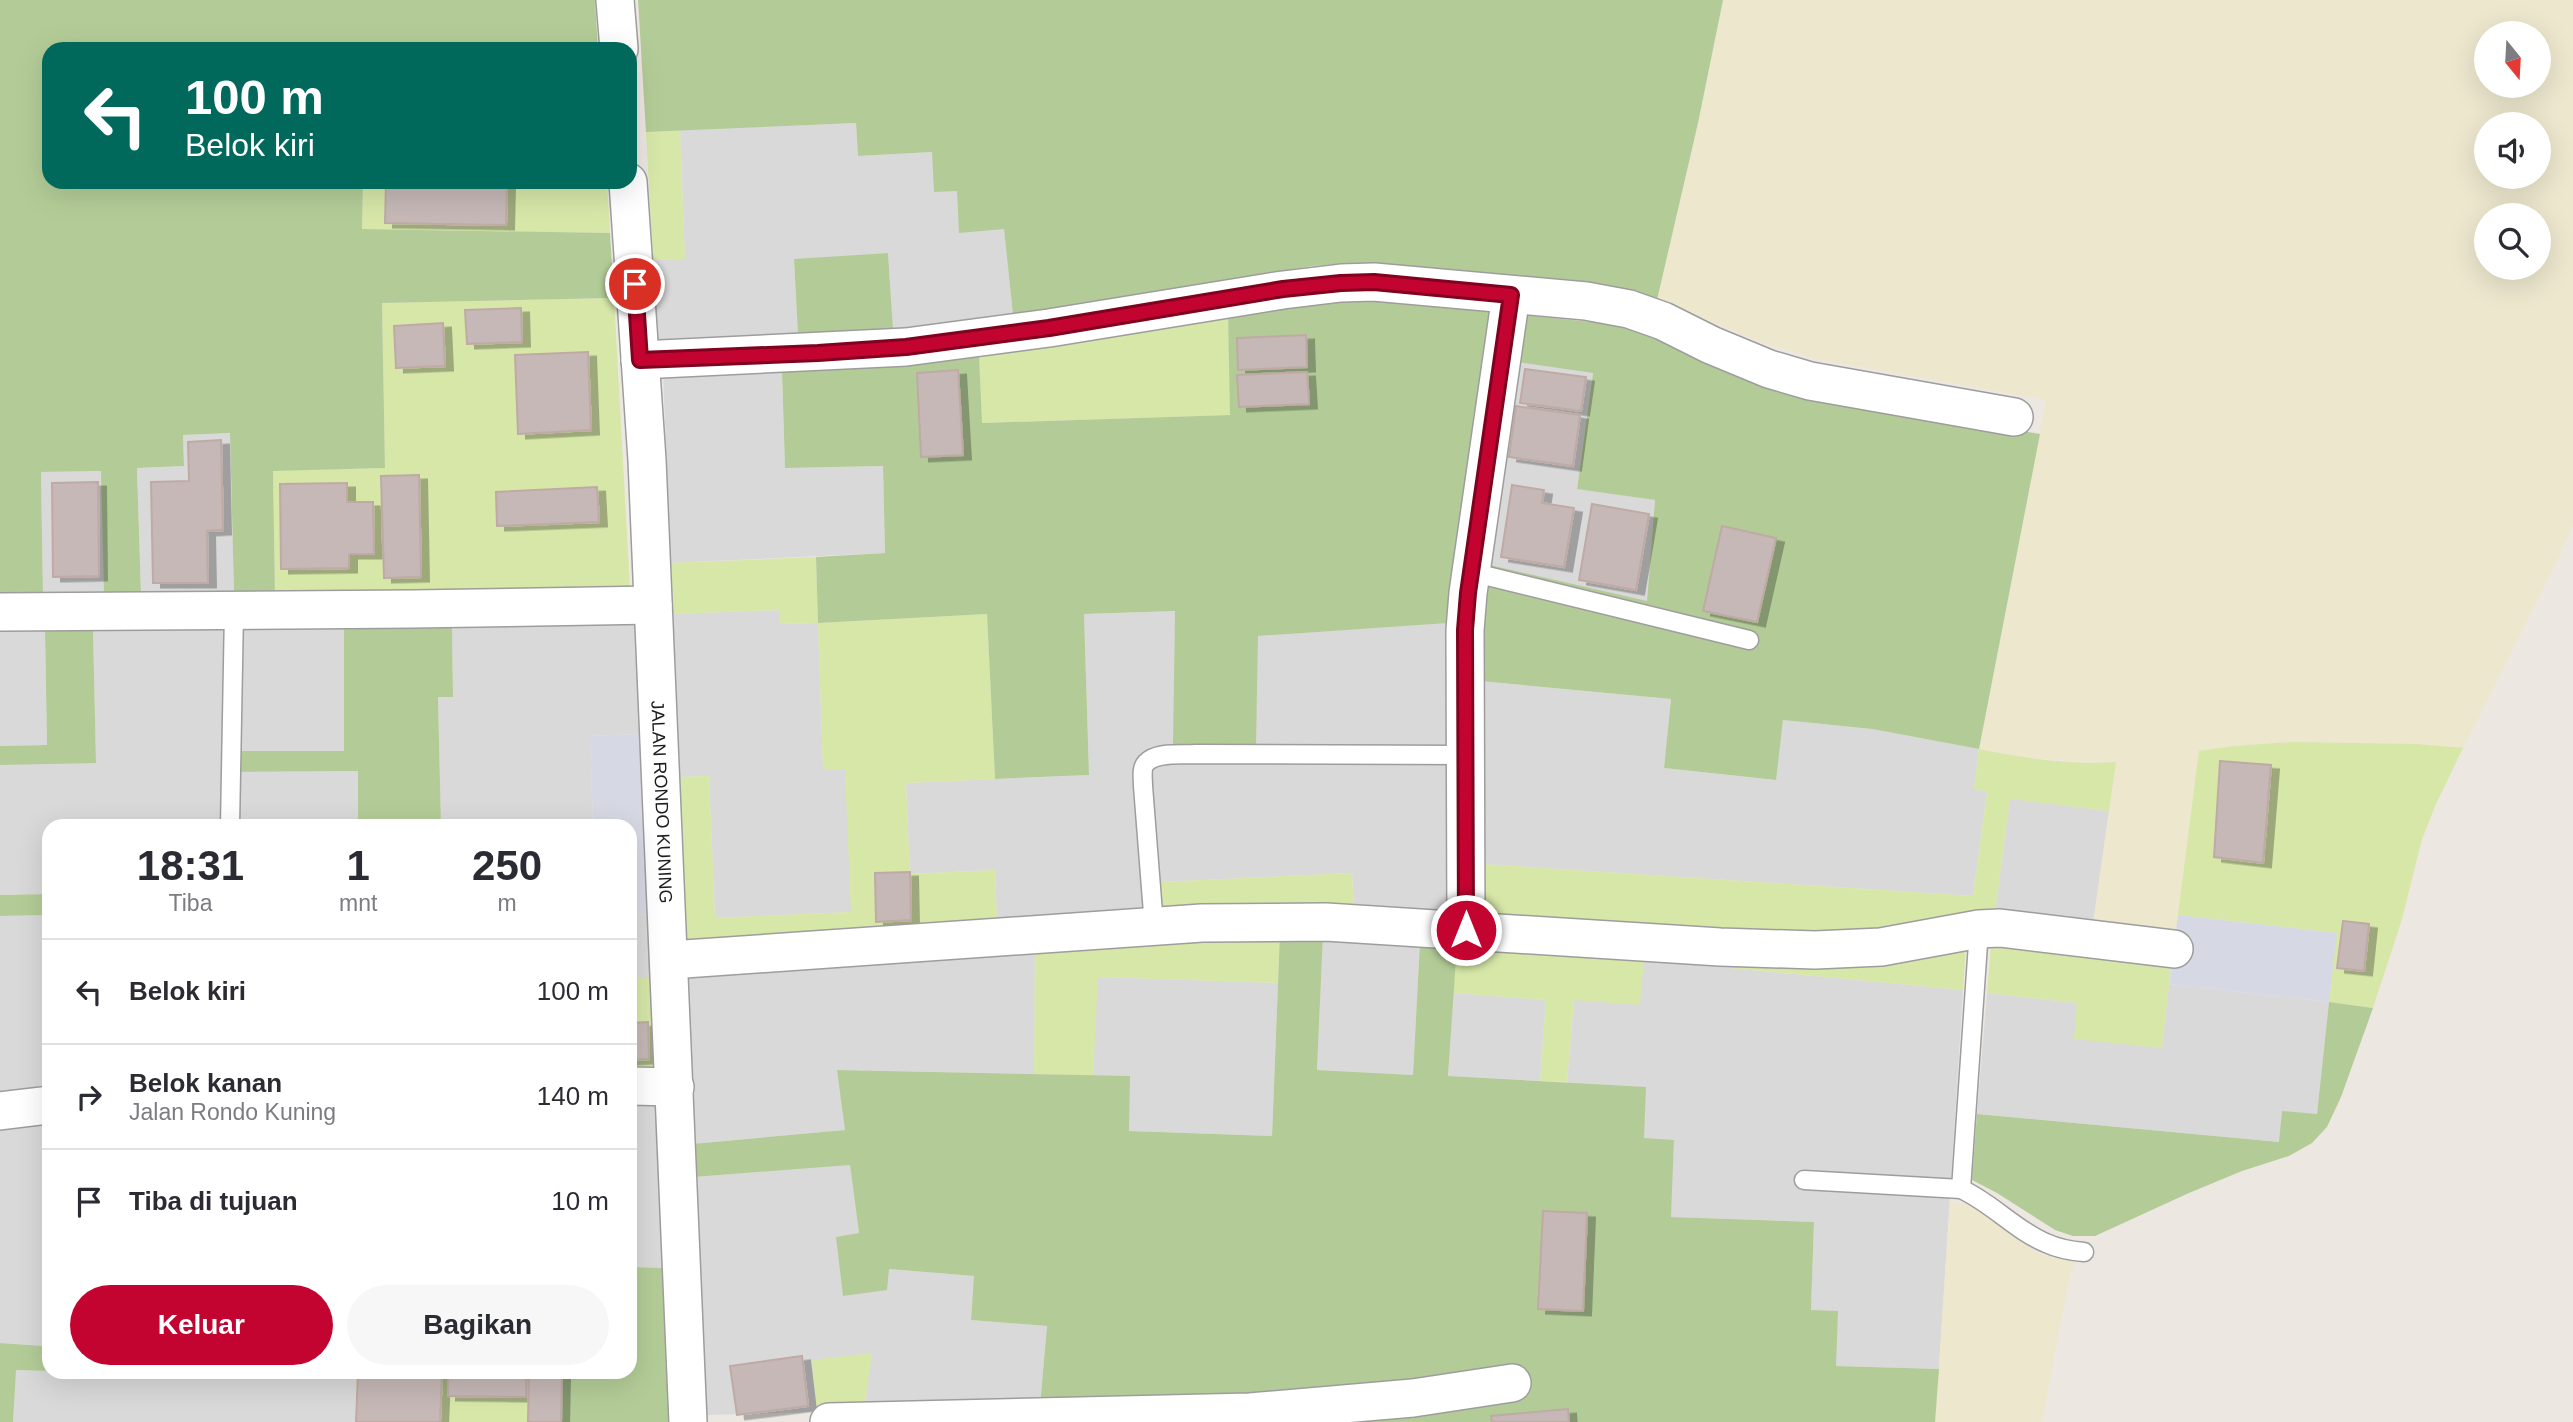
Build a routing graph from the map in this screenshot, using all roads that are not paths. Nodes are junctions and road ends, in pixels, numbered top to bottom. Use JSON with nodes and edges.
{"nodes":[{"id":1,"x":615,"y":0,"type":"edge"},
{"id":2,"x":618,"y":42,"type":"edge"},
{"id":3,"x":628,"y":189,"type":"edge"},
{"id":4,"x":1511,"y":295,"type":"junction"},
{"id":5,"x":640,"y":360,"type":"junction"},
{"id":6,"x":2014,"y":417,"type":"dead end"},
{"id":7,"x":1471,"y":572,"type":"junction"},
{"id":8,"x":653,"y":604,"type":"junction"},
{"id":9,"x":234,"y":611,"type":"junction"},
{"id":10,"x":0,"y":612,"type":"edge"},
{"id":11,"x":1749,"y":640,"type":"dead end"},
{"id":12,"x":1465,"y":755,"type":"junction"},
{"id":13,"x":230,"y":819,"type":"edge"},
{"id":14,"x":1154,"y":926,"type":"junction"},
{"id":15,"x":1979,"y":929,"type":"junction"},
{"id":16,"x":1466,"y":930,"type":"junction"},
{"id":17,"x":2174,"y":948,"type":"dead end"},
{"id":18,"x":670,"y":960,"type":"junction"},
{"id":19,"x":637,"y":1086,"type":"edge"},
{"id":20,"x":675,"y":1087,"type":"junction"},
{"id":21,"x":42,"y":1106,"type":"edge"},
{"id":22,"x":0,"y":1111,"type":"edge"},
{"id":23,"x":1804,"y":1180,"type":"dead end"},
{"id":24,"x":1961,"y":1189,"type":"junction"},
{"id":25,"x":2084,"y":1252,"type":"dead end"},
{"id":26,"x":1512,"y":1383,"type":"dead end"},
{"id":27,"x":1137,"y":1419,"type":"edge"},
{"id":28,"x":688,"y":1422,"type":"edge"},
{"id":29,"x":829,"y":1422,"type":"edge"}],
"edges":[{"from":1,"to":2,"type":"street"},
{"from":3,"to":5,"type":"street","name":"JALAN RONDO KUNING"},
{"from":4,"to":5,"type":"street"},
{"from":4,"to":6,"type":"street"},
{"from":4,"to":7,"type":"street"},
{"from":5,"to":8,"type":"street","name":"JALAN RONDO KUNING"},
{"from":7,"to":11,"type":"lane"},
{"from":7,"to":12,"type":"street"},
{"from":8,"to":9,"type":"street"},
{"from":8,"to":18,"type":"street","name":"JALAN RONDO KUNING"},
{"from":9,"to":10,"type":"street"},
{"from":9,"to":13,"type":"lane"},
{"from":12,"to":14,"type":"lane"},
{"from":12,"to":16,"type":"street"},
{"from":14,"to":16,"type":"street"},
{"from":14,"to":18,"type":"street"},
{"from":15,"to":16,"type":"street"},
{"from":15,"to":17,"type":"street"},
{"from":15,"to":24,"type":"lane"},
{"from":18,"to":20,"type":"street","name":"JALAN RONDO KUNING"},
{"from":19,"to":20,"type":"street"},
{"from":20,"to":28,"type":"street","name":"JALAN RONDO KUNING"},
{"from":21,"to":22,"type":"street"},
{"from":23,"to":24,"type":"lane"},
{"from":24,"to":25,"type":"lane"},
{"from":26,"to":27,"type":"street"},
{"from":27,"to":29,"type":"street"}]}
